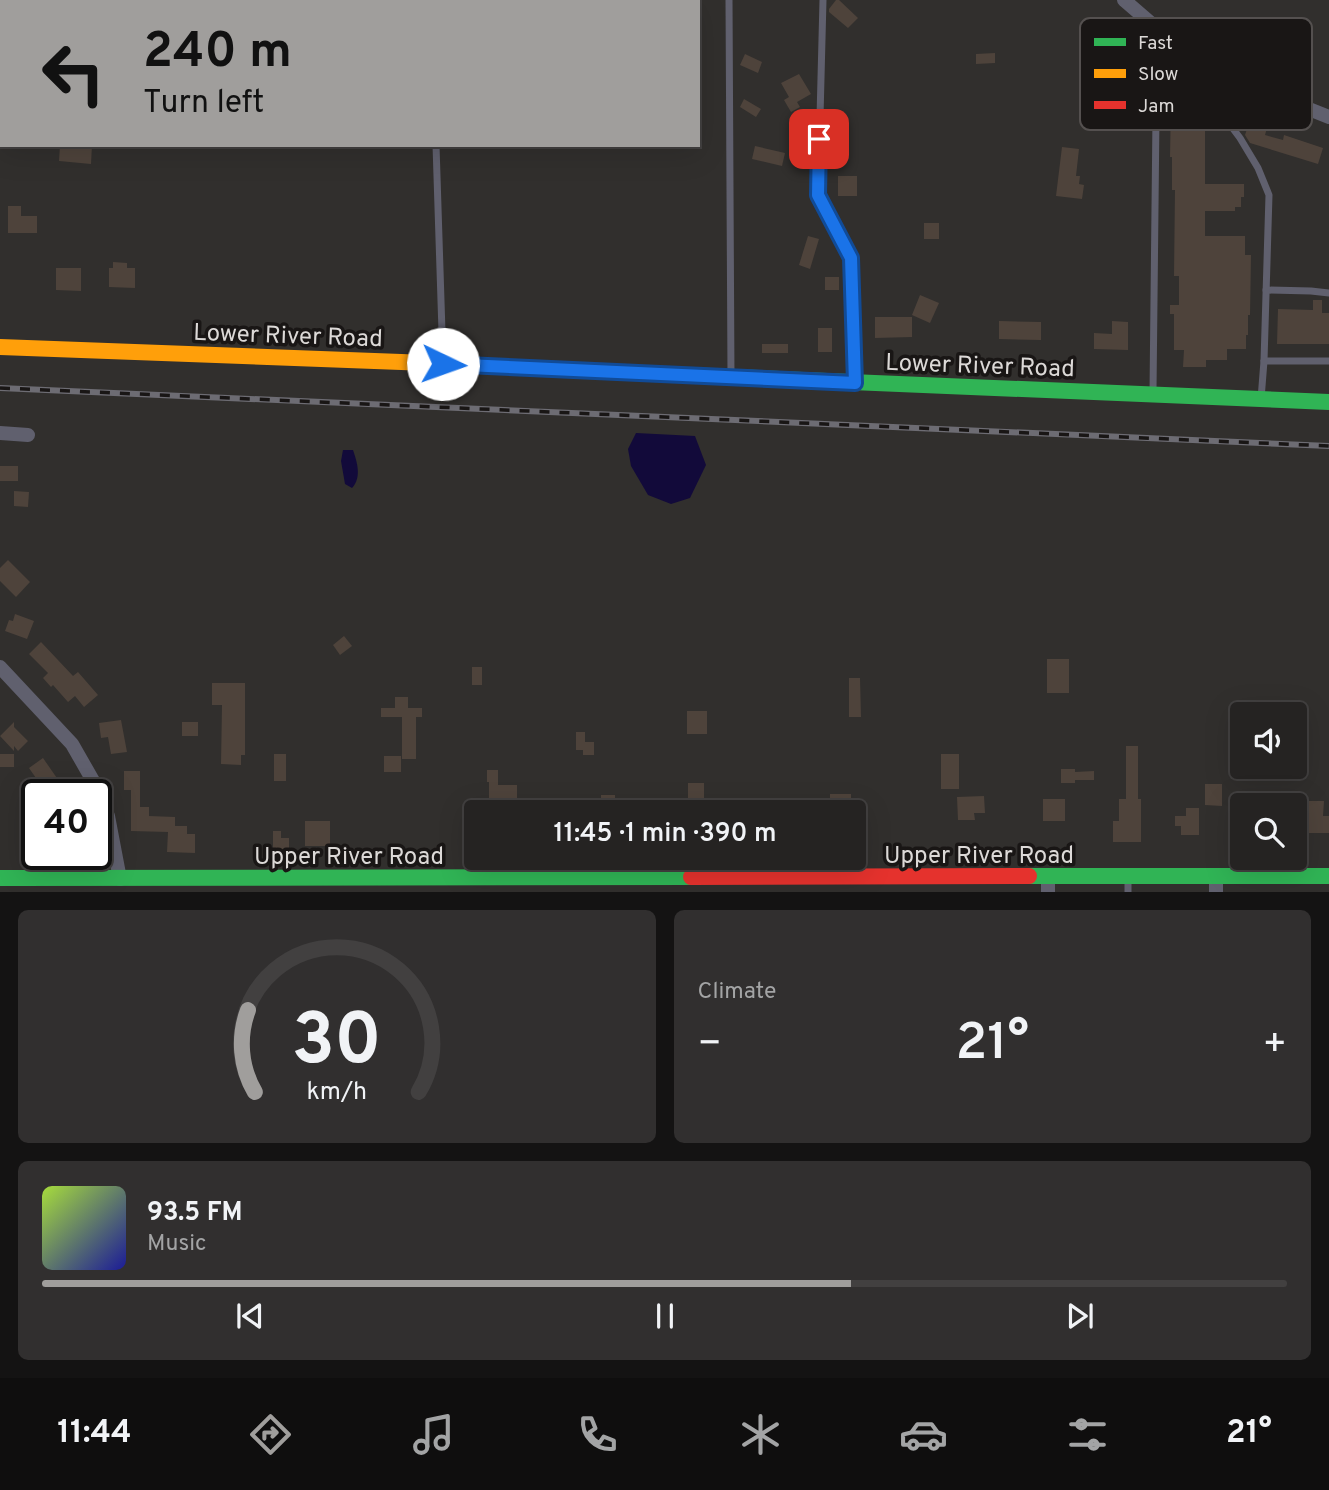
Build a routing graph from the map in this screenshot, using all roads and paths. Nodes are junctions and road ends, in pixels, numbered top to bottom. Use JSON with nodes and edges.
{"nodes":[{"id":1,"x":729,"y":0,"type":"edge"},
{"id":2,"x":823,"y":0,"type":"edge"},
{"id":3,"x":1124,"y":0,"type":"edge"},
{"id":4,"x":1145,"y":18,"type":"edge"},
{"id":5,"x":1312,"y":110,"type":"edge"},
{"id":6,"x":1329,"y":117,"type":"edge"},
{"id":7,"x":1156,"y":130,"type":"edge"},
{"id":8,"x":1234,"y":130,"type":"edge"},
{"id":9,"x":436,"y":147,"type":"edge"},
{"id":10,"x":1266,"y":290,"type":"junction"},
{"id":11,"x":1329,"y":293,"type":"edge"},
{"id":12,"x":0,"y":347,"type":"edge"},
{"id":13,"x":1264,"y":360,"type":"junction"},
{"id":14,"x":1329,"y":362,"type":"edge"},
{"id":15,"x":443,"y":364,"type":"junction"},
{"id":16,"x":731,"y":377,"type":"junction"},
{"id":17,"x":855,"y":383,"type":"junction"},
{"id":18,"x":1153,"y":394,"type":"junction"},
{"id":19,"x":1261,"y":399,"type":"junction"},
{"id":20,"x":1329,"y":402,"type":"edge"},
{"id":21,"x":0,"y":433,"type":"edge"},
{"id":22,"x":28,"y":435,"type":"dead end"},
{"id":23,"x":0,"y":667,"type":"edge"},
{"id":24,"x":1329,"y":876,"type":"edge"},
{"id":25,"x":0,"y":878,"type":"edge"},
{"id":26,"x":120,"y":879,"type":"junction"},
{"id":27,"x":1048,"y":884,"type":"edge"},
{"id":28,"x":1128,"y":884,"type":"edge"},
{"id":29,"x":1216,"y":884,"type":"edge"},
{"id":30,"x":851,"y":885,"type":"edge"}],
"edges":[{"from":1,"to":16,"type":"lane"},
{"from":2,"to":17,"type":"lane"},
{"from":3,"to":4,"type":"street"},
{"from":5,"to":6,"type":"street"},
{"from":7,"to":18,"type":"lane"},
{"from":8,"to":10,"type":"lane"},
{"from":9,"to":15,"type":"lane"},
{"from":10,"to":11,"type":"lane"},
{"from":10,"to":13,"type":"lane"},
{"from":12,"to":15,"type":"street","name":"Lower River Road"},
{"from":13,"to":14,"type":"lane"},
{"from":13,"to":19,"type":"lane"},
{"from":15,"to":16,"type":"street","name":"Lower River Road"},
{"from":16,"to":17,"type":"street","name":"Lower River Road"},
{"from":17,"to":18,"type":"street","name":"Lower River Road"},
{"from":18,"to":19,"type":"street","name":"Lower River Road"},
{"from":19,"to":20,"type":"street","name":"Lower River Road"},
{"from":21,"to":22,"type":"street"},
{"from":23,"to":26,"type":"street"},
{"from":24,"to":29,"type":"street","name":"Upper River Road"},
{"from":25,"to":26,"type":"street","name":"Upper River Road"},
{"from":26,"to":30,"type":"street","name":"Upper River Road"},
{"from":27,"to":28,"type":"street","name":"Upper River Road"},
{"from":27,"to":30,"type":"street","name":"Upper River Road"},
{"from":28,"to":29,"type":"street","name":"Upper River Road"}]}
